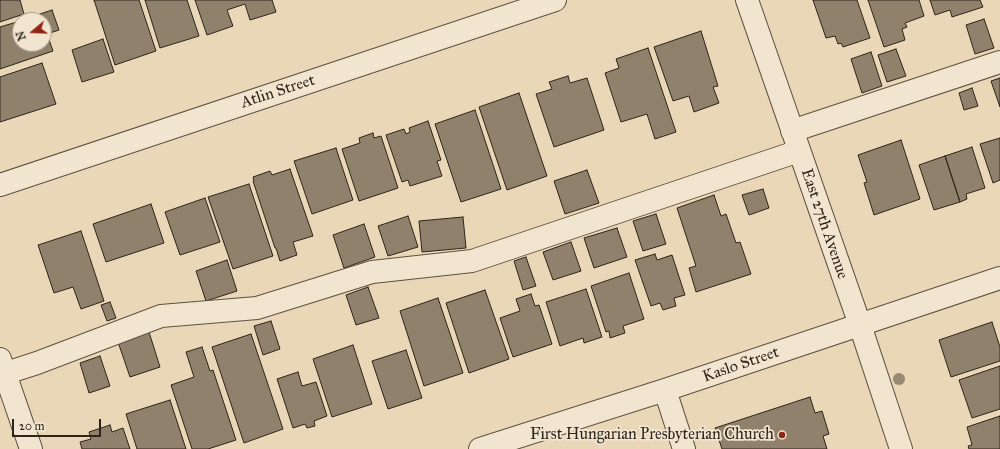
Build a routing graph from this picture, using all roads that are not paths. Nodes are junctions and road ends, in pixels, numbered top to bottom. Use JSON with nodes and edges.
{"nodes":[{"id":1,"x":555,"y":0,"type":"edge"},
{"id":2,"x":747,"y":0,"type":"edge"},
{"id":3,"x":1000,"y":62,"type":"edge"},
{"id":4,"x":792,"y":131,"type":"junction"},
{"id":5,"x":799,"y":151,"type":"junction"},
{"id":6,"x":0,"y":185,"type":"edge"},
{"id":7,"x":1000,"y":278,"type":"edge"},
{"id":8,"x":860,"y":325,"type":"junction"},
{"id":9,"x":2,"y":369,"type":"edge"},
{"id":10,"x":665,"y":390,"type":"junction"},
{"id":11,"x":31,"y":449,"type":"edge"},
{"id":12,"x":480,"y":449,"type":"edge"},
{"id":13,"x":684,"y":449,"type":"edge"},
{"id":14,"x":901,"y":449,"type":"edge"}],
"edges":[{"from":1,"to":6,"type":"street","name":"Atlin Street"},
{"from":2,"to":4,"type":"street","name":"East 27th Avenue"},
{"from":3,"to":4,"type":"street"},
{"from":4,"to":5,"type":"street","name":"East 27th Avenue"},
{"from":5,"to":8,"type":"street","name":"East 27th Avenue"},
{"from":5,"to":9,"type":"street"},
{"from":7,"to":8,"type":"street","name":"Kaslo Street"},
{"from":8,"to":10,"type":"street","name":"Kaslo Street"},
{"from":8,"to":14,"type":"street","name":"East 27th Avenue"},
{"from":9,"to":11,"type":"street"},
{"from":10,"to":12,"type":"street","name":"Kaslo Street"},
{"from":10,"to":13,"type":"street"}]}
